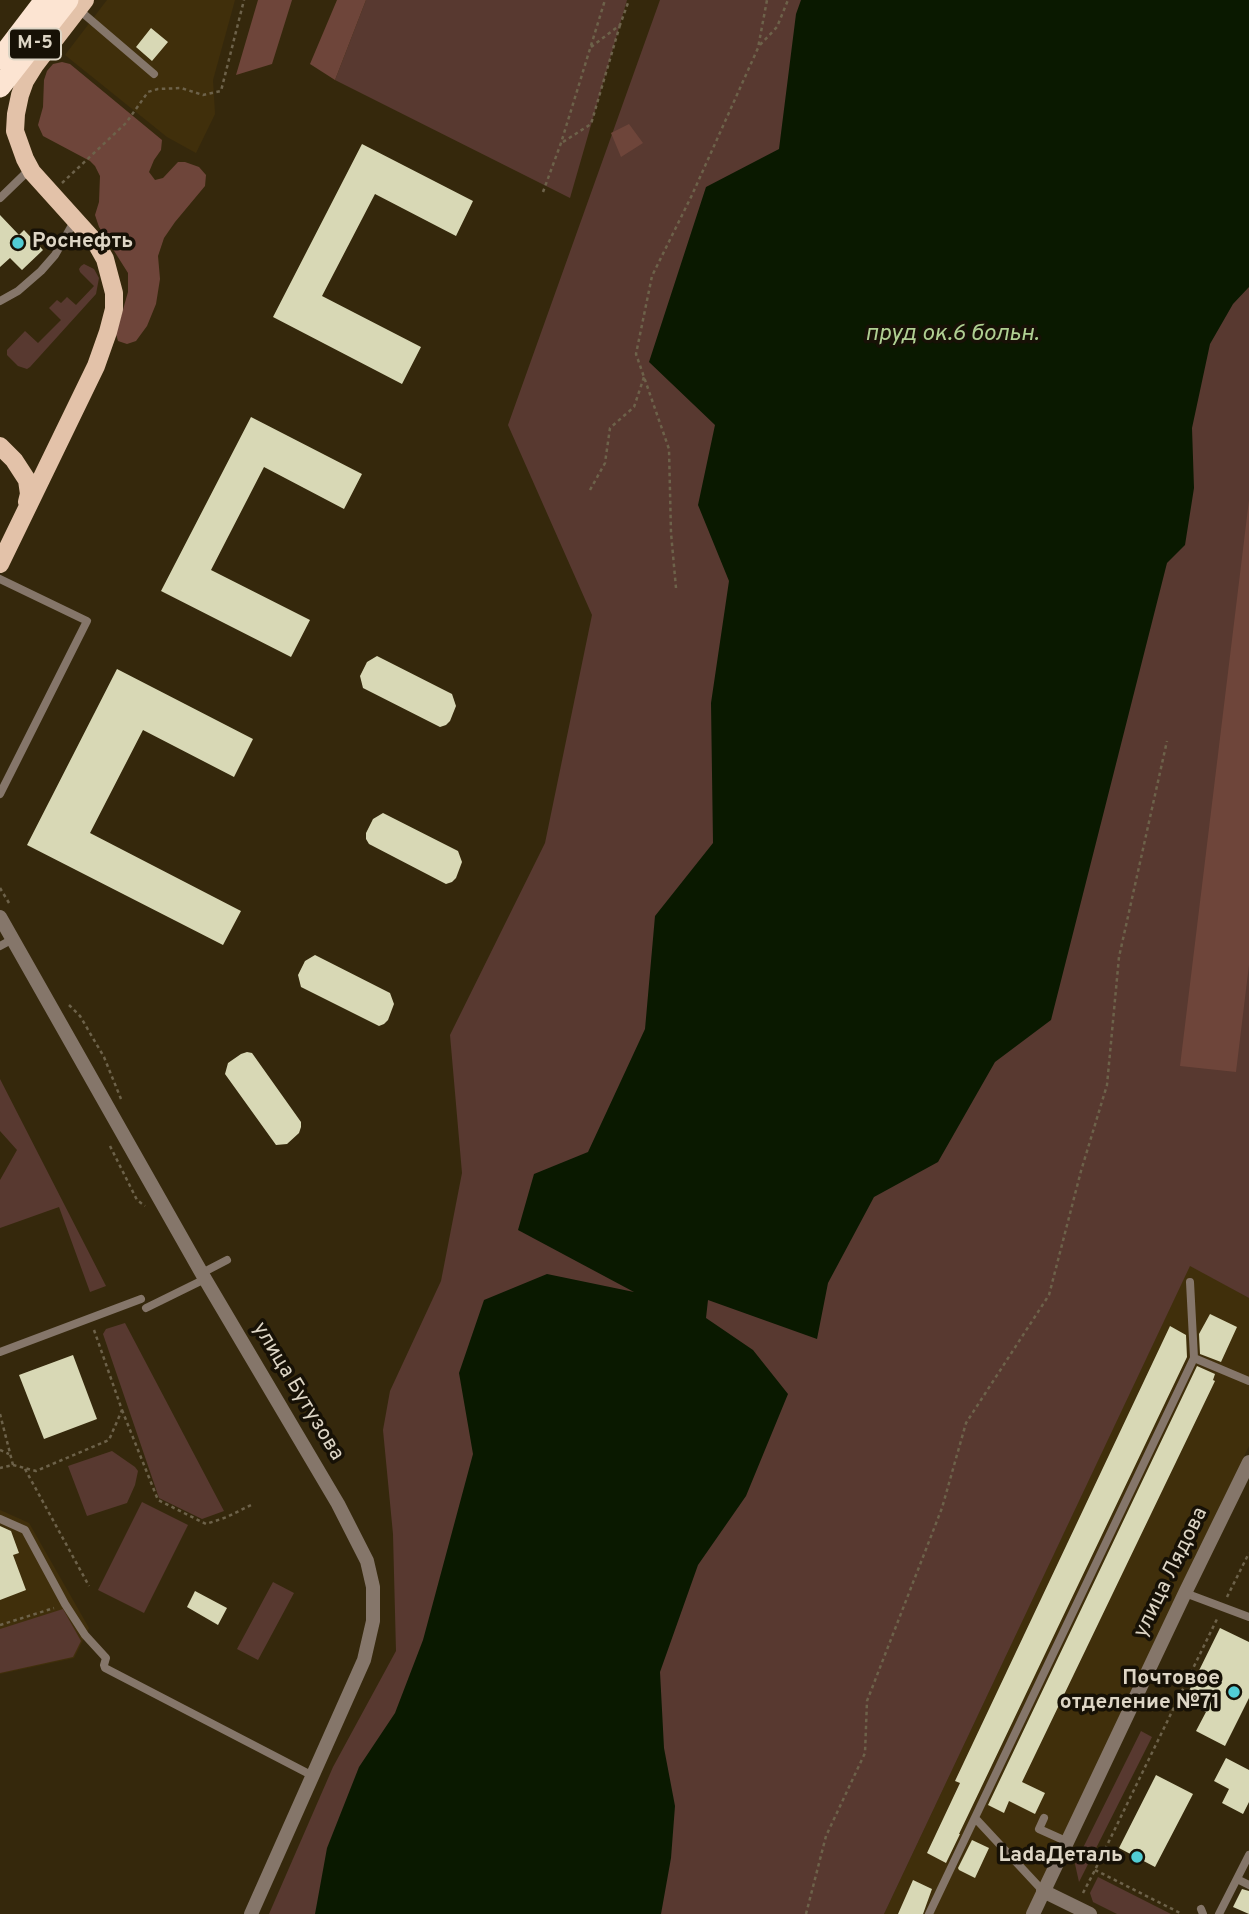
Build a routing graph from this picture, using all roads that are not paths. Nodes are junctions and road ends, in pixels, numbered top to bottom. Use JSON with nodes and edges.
{"nodes":[{"id":1,"x":46,"y":0,"type":"edge"},
{"id":2,"x":77,"y":3,"type":"edge"},
{"id":3,"x":0,"y":59,"type":"edge"},
{"id":4,"x":154,"y":74,"type":"dead end"},
{"id":5,"x":0,"y":87,"type":"edge"},
{"id":6,"x":30,"y":169,"type":"junction"},
{"id":7,"x":0,"y":198,"type":"edge"},
{"id":8,"x":75,"y":219,"type":"junction"},
{"id":9,"x":0,"y":301,"type":"edge"},
{"id":10,"x":0,"y":446,"type":"edge"},
{"id":11,"x":26,"y":509,"type":"junction"},
{"id":12,"x":0,"y":564,"type":"edge"},
{"id":13,"x":0,"y":579,"type":"edge"},
{"id":14,"x":0,"y":794,"type":"edge"},
{"id":15,"x":7,"y":914,"type":"edge"},
{"id":16,"x":7,"y":943,"type":"edge"},
{"id":17,"x":227,"y":1260,"type":"dead end"},
{"id":18,"x":204,"y":1276,"type":"junction"},
{"id":19,"x":1190,"y":1282,"type":"dead end"},
{"id":20,"x":141,"y":1299,"type":"dead end"},
{"id":21,"x":146,"y":1308,"type":"dead end"},
{"id":22,"x":0,"y":1352,"type":"edge"},
{"id":23,"x":1194,"y":1358,"type":"junction"},
{"id":24,"x":1249,"y":1381,"type":"edge"},
{"id":25,"x":1249,"y":1462,"type":"edge"},
{"id":26,"x":0,"y":1520,"type":"edge"},
{"id":27,"x":1185,"y":1593,"type":"junction"},
{"id":28,"x":1249,"y":1617,"type":"edge"},
{"id":29,"x":313,"y":1776,"type":"junction"},
{"id":30,"x":1044,"y":1818,"type":"dead end"},
{"id":31,"x":976,"y":1819,"type":"junction"},
{"id":32,"x":1068,"y":1842,"type":"junction"},
{"id":33,"x":1249,"y":1855,"type":"edge"},
{"id":34,"x":1237,"y":1879,"type":"junction"},
{"id":35,"x":1249,"y":1885,"type":"edge"},
{"id":36,"x":1043,"y":1891,"type":"junction"},
{"id":37,"x":251,"y":1914,"type":"edge"},
{"id":38,"x":929,"y":1914,"type":"edge"},
{"id":39,"x":1033,"y":1914,"type":"edge"},
{"id":40,"x":1090,"y":1914,"type":"edge"},
{"id":41,"x":1219,"y":1914,"type":"edge"}],
"edges":[{"from":1,"to":3,"type":"highway","number":"М-5"},
{"from":2,"to":4,"type":"lane"},
{"from":2,"to":5,"type":"highway","number":"М-5"},
{"from":2,"to":6,"type":"main road"},
{"from":6,"to":7,"type":"lane"},
{"from":6,"to":8,"type":"main road"},
{"from":8,"to":9,"type":"lane"},
{"from":8,"to":11,"type":"main road"},
{"from":10,"to":11,"type":"main road"},
{"from":11,"to":12,"type":"main road"},
{"from":13,"to":14,"type":"lane"},
{"from":15,"to":16,"type":"street","name":"улица Бутузова"},
{"from":16,"to":18,"type":"street","name":"улица Бутузова"},
{"from":17,"to":18,"type":"lane"},
{"from":18,"to":21,"type":"lane"},
{"from":18,"to":29,"type":"street","name":"улица Бутузова"},
{"from":19,"to":23,"type":"lane"},
{"from":20,"to":22,"type":"lane"},
{"from":23,"to":24,"type":"lane"},
{"from":23,"to":31,"type":"lane"},
{"from":25,"to":27,"type":"street","name":"улица Лядова"},
{"from":26,"to":29,"type":"lane"},
{"from":27,"to":28,"type":"lane"},
{"from":27,"to":32,"type":"street","name":"улица Лядова"},
{"from":29,"to":37,"type":"street","name":"улица Бутузова"},
{"from":30,"to":32,"type":"lane"},
{"from":31,"to":36,"type":"lane"},
{"from":31,"to":38,"type":"lane"},
{"from":32,"to":36,"type":"street","name":"улица Лядова"},
{"from":33,"to":34,"type":"lane"},
{"from":34,"to":35,"type":"lane"},
{"from":34,"to":41,"type":"lane"},
{"from":36,"to":39,"type":"street","name":"улица Лядова"},
{"from":36,"to":40,"type":"street"}]}
